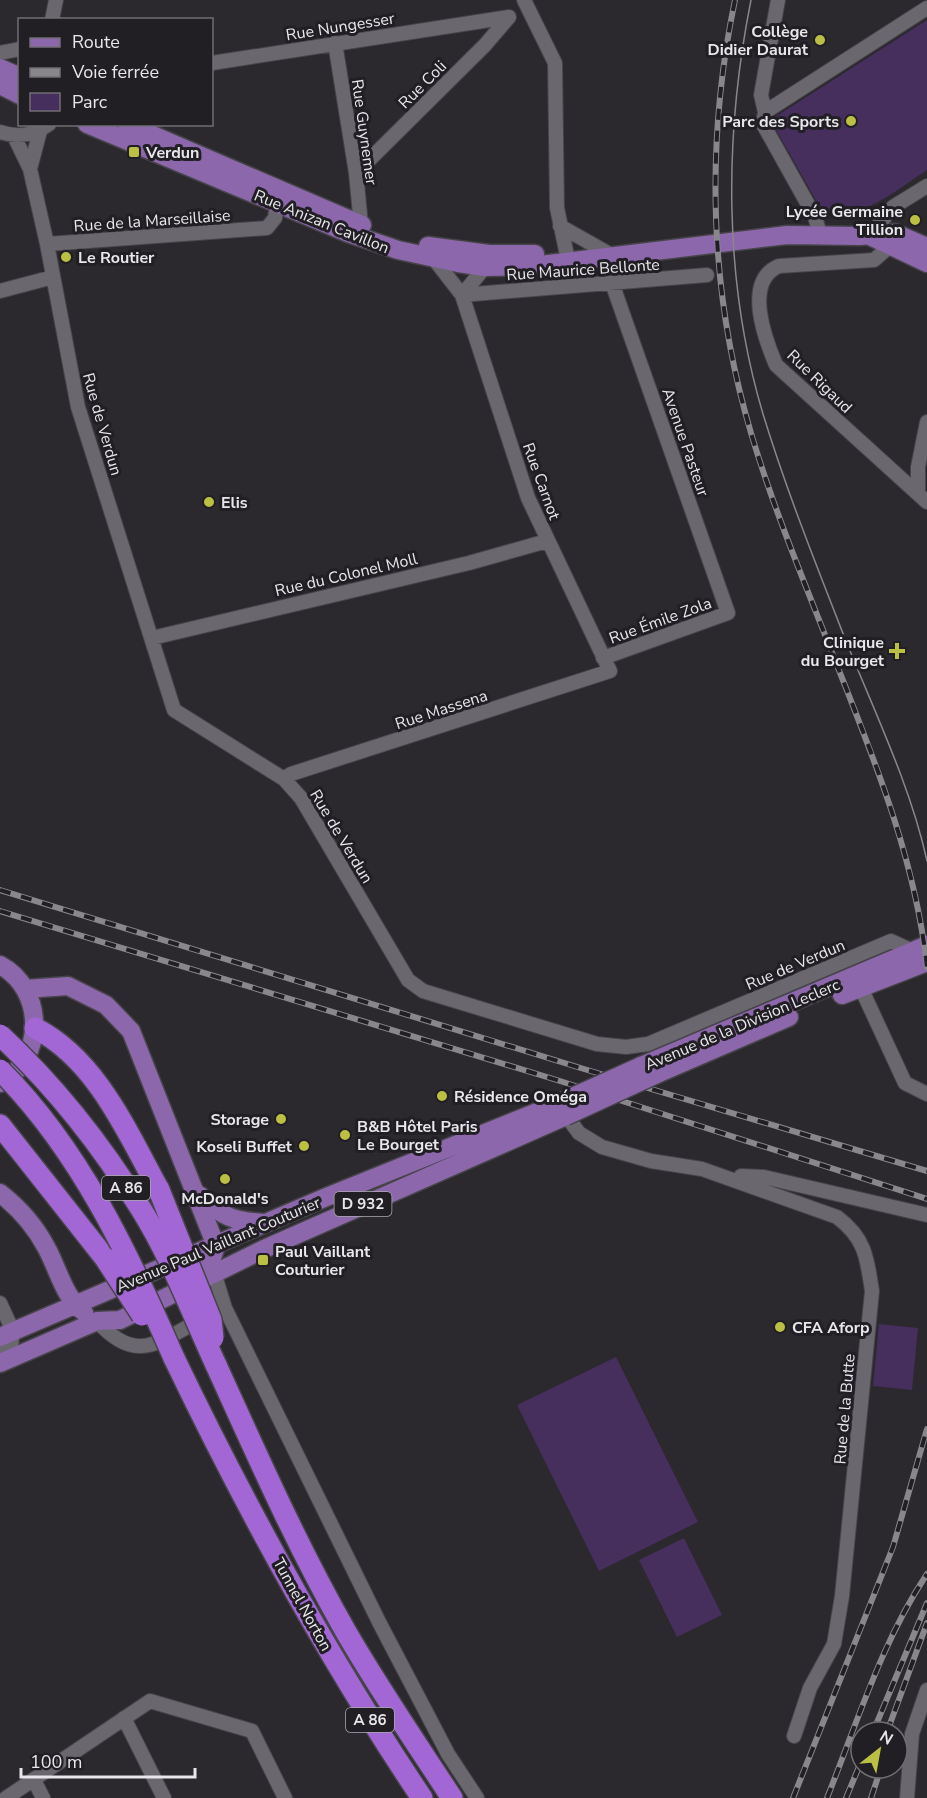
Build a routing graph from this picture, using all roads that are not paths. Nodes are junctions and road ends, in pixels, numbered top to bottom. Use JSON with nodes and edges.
{"nodes":[{"id":1,"x":778,"y":0,"type":"edge"},
{"id":2,"x":526,"y":4,"type":"edge"},
{"id":3,"x":927,"y":8,"type":"edge"},
{"id":4,"x":509,"y":17,"type":"joint"},
{"id":5,"x":335,"y":44,"type":"junction"},
{"id":6,"x":213,"y":63,"type":"edge"},
{"id":7,"x":0,"y":68,"type":"edge"},
{"id":8,"x":18,"y":76,"type":"edge"},
{"id":9,"x":0,"y":86,"type":"edge"},
{"id":10,"x":18,"y":93,"type":"edge"},
{"id":11,"x":765,"y":112,"type":"junction"},
{"id":12,"x":92,"y":126,"type":"edge"},
{"id":13,"x":132,"y":126,"type":"edge"},
{"id":14,"x":44,"y":128,"type":"edge"},
{"id":15,"x":0,"y":132,"type":"edge"},
{"id":16,"x":14,"y":136,"type":"junction"},
{"id":17,"x":30,"y":169,"type":"junction"},
{"id":18,"x":356,"y":173,"type":"junction"},
{"id":19,"x":927,"y":186,"type":"edge"},
{"id":20,"x":277,"y":204,"type":"junction"},
{"id":21,"x":361,"y":225,"type":"junction"},
{"id":22,"x":560,"y":226,"type":"junction"},
{"id":23,"x":820,"y":234,"type":"junction"},
{"id":24,"x":870,"y":236,"type":"junction"},
{"id":25,"x":47,"y":244,"type":"junction"},
{"id":26,"x":890,"y":246,"type":"junction"},
{"id":27,"x":927,"y":247,"type":"edge"},
{"id":28,"x":613,"y":256,"type":"junction"},
{"id":29,"x":434,"y":259,"type":"junction"},
{"id":30,"x":568,"y":260,"type":"junction"},
{"id":31,"x":927,"y":263,"type":"edge"},
{"id":32,"x":485,"y":267,"type":"junction"},
{"id":33,"x":707,"y":275,"type":"dead end"},
{"id":34,"x":53,"y":277,"type":"junction"},
{"id":35,"x":612,"y":283,"type":"junction"},
{"id":36,"x":0,"y":291,"type":"edge"},
{"id":37,"x":462,"y":295,"type":"junction"},
{"id":38,"x":927,"y":422,"type":"edge"},
{"id":39,"x":922,"y":497,"type":"edge"},
{"id":40,"x":548,"y":541,"type":"junction"},
{"id":41,"x":728,"y":613,"type":"joint"},
{"id":42,"x":152,"y":638,"type":"junction"},
{"id":43,"x":603,"y":658,"type":"junction"},
{"id":44,"x":610,"y":671,"type":"joint"},
{"id":45,"x":284,"y":779,"type":"junction"},
{"id":46,"x":922,"y":952,"type":"edge"},
{"id":47,"x":0,"y":965,"type":"edge"},
{"id":48,"x":861,"y":988,"type":"junction"},
{"id":49,"x":25,"y":989,"type":"junction"},
{"id":50,"x":35,"y":1028,"type":"junction"},
{"id":51,"x":0,"y":1035,"type":"edge"},
{"id":52,"x":0,"y":1070,"type":"edge"},
{"id":53,"x":0,"y":1083,"type":"edge"},
{"id":54,"x":927,"y":1094,"type":"edge"},
{"id":55,"x":561,"y":1110,"type":"junction"},
{"id":56,"x":0,"y":1125,"type":"edge"},
{"id":57,"x":723,"y":1176,"type":"junction"},
{"id":58,"x":194,"y":1191,"type":"junction"},
{"id":59,"x":0,"y":1193,"type":"edge"},
{"id":60,"x":927,"y":1215,"type":"edge"},
{"id":61,"x":266,"y":1224,"type":"junction"},
{"id":62,"x":213,"y":1260,"type":"junction"},
{"id":63,"x":0,"y":1303,"type":"edge"},
{"id":64,"x":74,"y":1305,"type":"junction"},
{"id":65,"x":225,"y":1308,"type":"junction"},
{"id":66,"x":97,"y":1321,"type":"junction"},
{"id":67,"x":7,"y":1334,"type":"edge"},
{"id":68,"x":0,"y":1350,"type":"edge"},
{"id":69,"x":174,"y":1358,"type":"junction"},
{"id":70,"x":0,"y":1363,"type":"edge"},
{"id":71,"x":216,"y":1365,"type":"junction"},
{"id":72,"x":927,"y":1690,"type":"edge"},
{"id":73,"x":124,"y":1718,"type":"junction"},
{"id":74,"x":794,"y":1737,"type":"dead end"},
{"id":75,"x":34,"y":1780,"type":"junction"},
{"id":76,"x":6,"y":1798,"type":"edge"},
{"id":77,"x":43,"y":1798,"type":"edge"},
{"id":78,"x":164,"y":1798,"type":"edge"},
{"id":79,"x":285,"y":1798,"type":"edge"},
{"id":80,"x":422,"y":1798,"type":"edge"},
{"id":81,"x":452,"y":1798,"type":"edge"},
{"id":82,"x":477,"y":1798,"type":"edge"},
{"id":83,"x":908,"y":1798,"type":"edge"}],
"edges":[{"from":1,"to":11,"type":"street"},
{"from":2,"to":22,"type":"street"},
{"from":3,"to":11,"type":"street"},
{"from":4,"to":5,"type":"street","name":"Rue Nungesser"},
{"from":4,"to":18,"type":"street","name":"Rue Coli"},
{"from":5,"to":6,"type":"street","name":"Rue Nungesser"},
{"from":5,"to":18,"type":"street","name":"Rue Guynemer"},
{"from":7,"to":8,"type":"main road"},
{"from":9,"to":10,"type":"main road"},
{"from":11,"to":23,"type":"street"},
{"from":12,"to":20,"type":"main road","name":"Rue Anizan Cavillon"},
{"from":13,"to":21,"type":"main road","name":"Rue Anizan Cavillon"},
{"from":14,"to":16,"type":"street"},
{"from":14,"to":17,"type":"street","name":"Rue de Verdun"},
{"from":15,"to":16,"type":"street"},
{"from":16,"to":17,"type":"street","name":"Rue de Verdun"},
{"from":17,"to":25,"type":"street","name":"Rue de Verdun"},
{"from":18,"to":21,"type":"street","name":"Rue Guynemer"},
{"from":19,"to":24,"type":"street"},
{"from":20,"to":25,"type":"street","name":"Rue de la Marseillaise"},
{"from":20,"to":29,"type":"main road","name":"Rue Anizan Cavillon"},
{"from":21,"to":30,"type":"main road","name":"Rue Anizan Cavillon"},
{"from":22,"to":28,"type":"street"},
{"from":22,"to":30,"type":"street"},
{"from":23,"to":24,"type":"main road","name":"Rue Anizan Cavillon"},
{"from":23,"to":28,"type":"main road","name":"Rue Anizan Cavillon"},
{"from":24,"to":26,"type":"main road","name":"Rue Anizan Cavillon"},
{"from":24,"to":27,"type":"main road","name":"Rue Anizan Cavillon"},
{"from":25,"to":34,"type":"street","name":"Rue de Verdun"},
{"from":26,"to":31,"type":"main road","name":"Rue Anizan Cavillon"},
{"from":26,"to":39,"type":"street","name":"Rue Rigaud"},
{"from":28,"to":30,"type":"main road","name":"Rue Anizan Cavillon"},
{"from":29,"to":32,"type":"main road","name":"Rue Anizan Cavillon"},
{"from":29,"to":37,"type":"street","name":"Rue Carnot"},
{"from":30,"to":32,"type":"main road","name":"Rue Anizan Cavillon"},
{"from":32,"to":37,"type":"street"},
{"from":33,"to":35,"type":"street","name":"Rue Maurice Bellonte"},
{"from":34,"to":36,"type":"street"},
{"from":34,"to":42,"type":"street","name":"Rue de Verdun"},
{"from":35,"to":37,"type":"street","name":"Rue Maurice Bellonte"},
{"from":35,"to":41,"type":"street","name":"Avenue Pasteur"},
{"from":37,"to":40,"type":"street","name":"Rue Carnot"},
{"from":38,"to":39,"type":"street"},
{"from":40,"to":42,"type":"street","name":"Rue du Colonel Moll"},
{"from":40,"to":43,"type":"street","name":"Rue Carnot"},
{"from":41,"to":43,"type":"street","name":"Rue Émile Zola"},
{"from":42,"to":45,"type":"street","name":"Rue de Verdun"},
{"from":43,"to":44,"type":"street","name":"Rue Carnot"},
{"from":44,"to":45,"type":"street","name":"Rue Massena"},
{"from":45,"to":46,"type":"street","name":"Rue de Verdun"},
{"from":46,"to":48,"type":"main road","name":"Avenue de la Division Leclerc","number":"D 932"},
{"from":46,"to":55,"type":"main road","name":"Avenue de la Division Leclerc","number":"D 932","bridge":true},
{"from":47,"to":49,"type":"main road"},
{"from":48,"to":54,"type":"street"},
{"from":48,"to":55,"type":"main road","name":"Avenue de la Division Leclerc","number":"D 932","bridge":true},
{"from":49,"to":50,"type":"main road"},
{"from":49,"to":58,"type":"main road"},
{"from":50,"to":53,"type":"main road"},
{"from":50,"to":71,"type":"highway","bridge":true},
{"from":51,"to":71,"type":"highway","number":"A 86","bridge":true},
{"from":52,"to":69,"type":"highway","number":"A 86","bridge":true},
{"from":55,"to":57,"type":"street","name":"Rue de la Butte"},
{"from":55,"to":61,"type":"main road","name":"Avenue Paul Vaillant Couturier","number":"D 932"},
{"from":55,"to":62,"type":"main road","name":"Avenue Paul Vaillant Couturier","number":"D 932"},
{"from":56,"to":69,"type":"highway","bridge":true},
{"from":57,"to":60,"type":"street"},
{"from":57,"to":74,"type":"street","name":"Rue de la Butte"},
{"from":58,"to":61,"type":"main road"},
{"from":58,"to":62,"type":"main road"},
{"from":59,"to":64,"type":"main road"},
{"from":61,"to":62,"type":"main road","name":"Avenue Paul Vaillant Couturier","number":"D 932"},
{"from":62,"to":64,"type":"main road","name":"Avenue Paul Vaillant Couturier","number":"D 932"},
{"from":62,"to":65,"type":"street"},
{"from":62,"to":66,"type":"main road","name":"Avenue Paul Vaillant Couturier","number":"D 932"},
{"from":63,"to":67,"type":"street"},
{"from":64,"to":66,"type":"main road"},
{"from":64,"to":67,"type":"main road","name":"Avenue Paul Vaillant Couturier","number":"D 932"},
{"from":65,"to":66,"type":"street"},
{"from":65,"to":82,"type":"street"},
{"from":66,"to":70,"type":"main road","name":"Avenue Paul Vaillant Couturier","number":"D 932"},
{"from":67,"to":68,"type":"street"},
{"from":69,"to":80,"type":"highway","name":"Tunnel Norton","number":"A 86"},
{"from":71,"to":81,"type":"highway","number":"A 86"},
{"from":72,"to":83,"type":"street"},
{"from":73,"to":75,"type":"street"},
{"from":73,"to":78,"type":"street"},
{"from":73,"to":79,"type":"street"},
{"from":75,"to":76,"type":"street"},
{"from":75,"to":77,"type":"street"}]}
